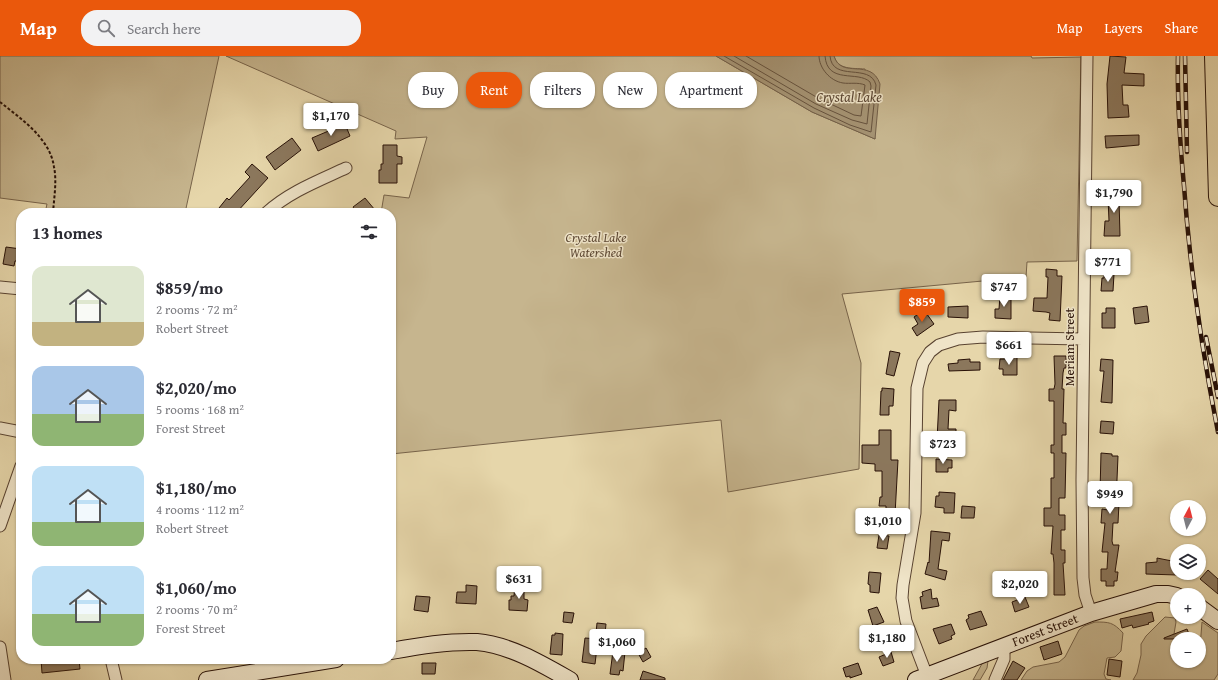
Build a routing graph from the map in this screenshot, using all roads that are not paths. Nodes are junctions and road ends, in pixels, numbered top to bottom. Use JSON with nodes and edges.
{"nodes":[{"id":1,"x":1087,"y":56,"type":"edge"},
{"id":2,"x":1214,"y":56,"type":"edge"},
{"id":3,"x":346,"y":168,"type":"dead end"},
{"id":4,"x":1218,"y":197,"type":"edge"},
{"id":5,"x":273,"y":208,"type":"edge"},
{"id":6,"x":0,"y":287,"type":"edge"},
{"id":7,"x":16,"y":289,"type":"edge"},
{"id":8,"x":1083,"y":340,"type":"junction"},
{"id":9,"x":0,"y":428,"type":"edge"},
{"id":10,"x":16,"y":431,"type":"edge"},
{"id":11,"x":16,"y":480,"type":"edge"},
{"id":12,"x":0,"y":526,"type":"edge"},
{"id":13,"x":1170,"y":594,"type":"edge"},
{"id":14,"x":1206,"y":612,"type":"edge"},
{"id":15,"x":1091,"y":613,"type":"junction"},
{"id":16,"x":1218,"y":621,"type":"edge"},
{"id":17,"x":1004,"y":646,"type":"junction"},
{"id":18,"x":0,"y":647,"type":"edge"},
{"id":19,"x":396,"y":649,"type":"edge"},
{"id":20,"x":112,"y":664,"type":"edge"},
{"id":21,"x":306,"y":664,"type":"edge"},
{"id":22,"x":921,"y":678,"type":"edge"},
{"id":23,"x":5,"y":680,"type":"edge"},
{"id":24,"x":116,"y":680,"type":"edge"},
{"id":25,"x":207,"y":680,"type":"edge"},
{"id":26,"x":570,"y":680,"type":"edge"},
{"id":27,"x":995,"y":680,"type":"edge"}],
"edges":[{"from":1,"to":8,"type":"street","name":"Meriam Street"},
{"from":2,"to":4,"type":"main road"},
{"from":3,"to":5,"type":"street"},
{"from":6,"to":7,"type":"street"},
{"from":8,"to":15,"type":"street","name":"Meriam Street"},
{"from":8,"to":22,"type":"street"},
{"from":9,"to":10,"type":"street"},
{"from":11,"to":12,"type":"street"},
{"from":13,"to":15,"type":"main road","name":"Forest Street"},
{"from":14,"to":16,"type":"main road"},
{"from":15,"to":17,"type":"main road","name":"Forest Street"},
{"from":17,"to":22,"type":"main road","name":"Forest Street"},
{"from":17,"to":27,"type":"street"},
{"from":18,"to":23,"type":"street"},
{"from":19,"to":26,"type":"main road"},
{"from":20,"to":24,"type":"street"},
{"from":21,"to":25,"type":"main road"}]}
